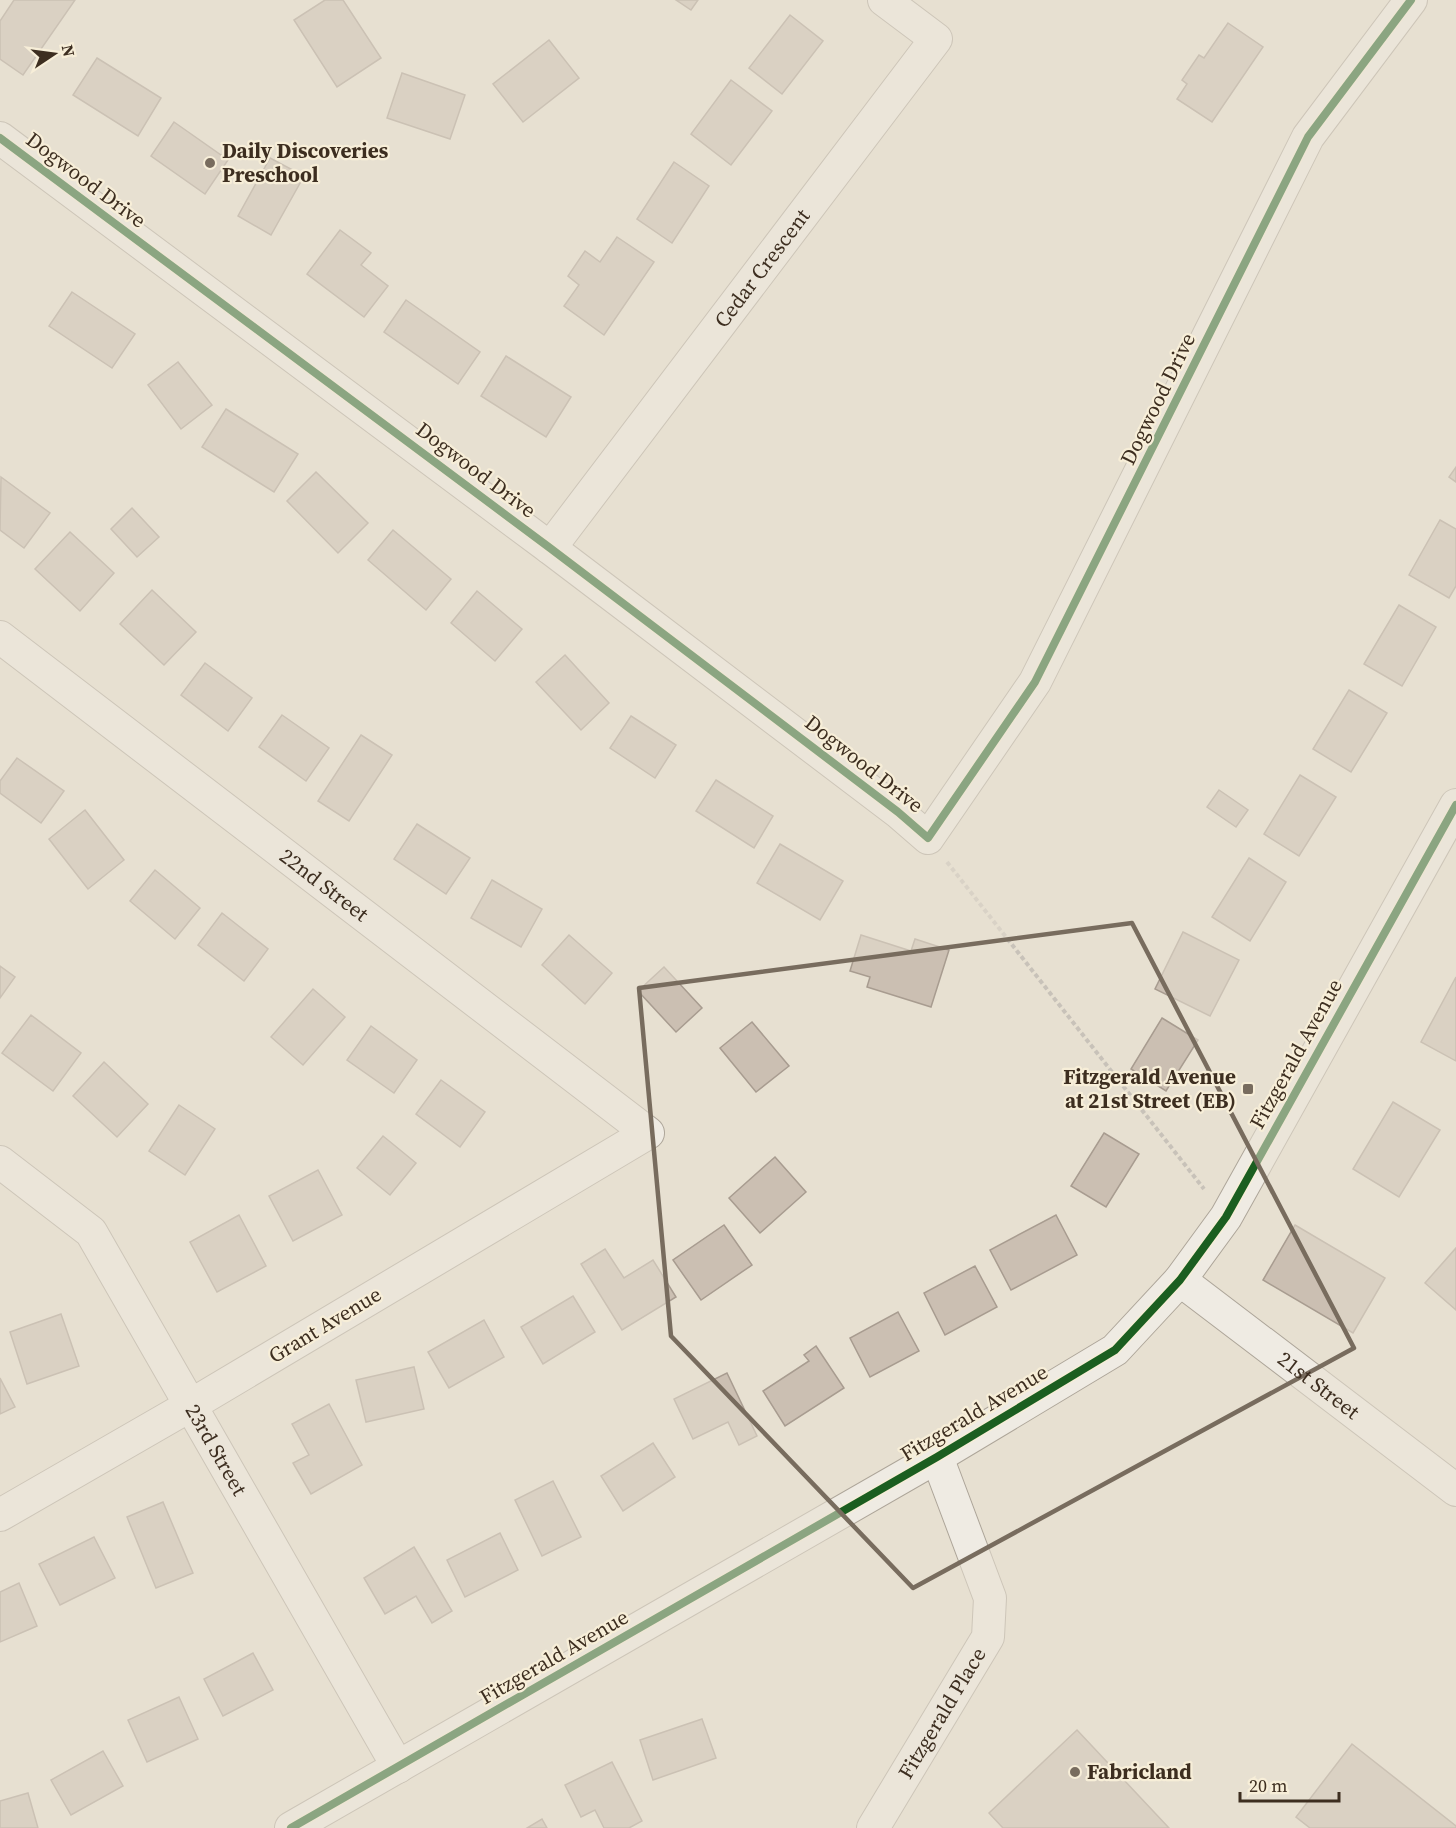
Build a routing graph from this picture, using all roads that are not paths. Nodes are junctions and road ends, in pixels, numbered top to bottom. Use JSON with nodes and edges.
{"nodes":[{"id":1,"x":884,"y":0,"type":"edge"},
{"id":2,"x":1411,"y":0,"type":"edge"},
{"id":3,"x":0,"y":138,"type":"edge"},
{"id":4,"x":550,"y":548,"type":"junction"},
{"id":5,"x":0,"y":637,"type":"edge"},
{"id":6,"x":1456,"y":805,"type":"edge"},
{"id":7,"x":648,"y":1133,"type":"joint"},
{"id":8,"x":0,"y":1162,"type":"edge"},
{"id":9,"x":1180,"y":1280,"type":"junction"},
{"id":10,"x":191,"y":1405,"type":"junction"},
{"id":11,"x":937,"y":1457,"type":"junction"},
{"id":12,"x":1456,"y":1490,"type":"edge"},
{"id":13,"x":0,"y":1515,"type":"edge"},
{"id":14,"x":398,"y":1767,"type":"junction"},
{"id":15,"x":291,"y":1828,"type":"edge"},
{"id":16,"x":873,"y":1828,"type":"edge"}],
"edges":[{"from":1,"to":4,"type":"street","name":"Cedar Crescent"},
{"from":2,"to":4,"type":"street","name":"Dogwood Drive"},
{"from":3,"to":4,"type":"street","name":"Dogwood Drive"},
{"from":5,"to":7,"type":"street","name":"22nd Street"},
{"from":6,"to":9,"type":"street","name":"Fitzgerald Avenue"},
{"from":7,"to":10,"type":"street","name":"Grant Avenue"},
{"from":8,"to":10,"type":"street","name":"23rd Street"},
{"from":9,"to":11,"type":"street","name":"Fitzgerald Avenue"},
{"from":9,"to":12,"type":"street","name":"21st Street"},
{"from":10,"to":13,"type":"street","name":"Grant Avenue"},
{"from":10,"to":14,"type":"street","name":"23rd Street"},
{"from":11,"to":14,"type":"street","name":"Fitzgerald Avenue"},
{"from":11,"to":16,"type":"street","name":"Fitzgerald Place"},
{"from":14,"to":15,"type":"street","name":"Fitzgerald Avenue"}]}
